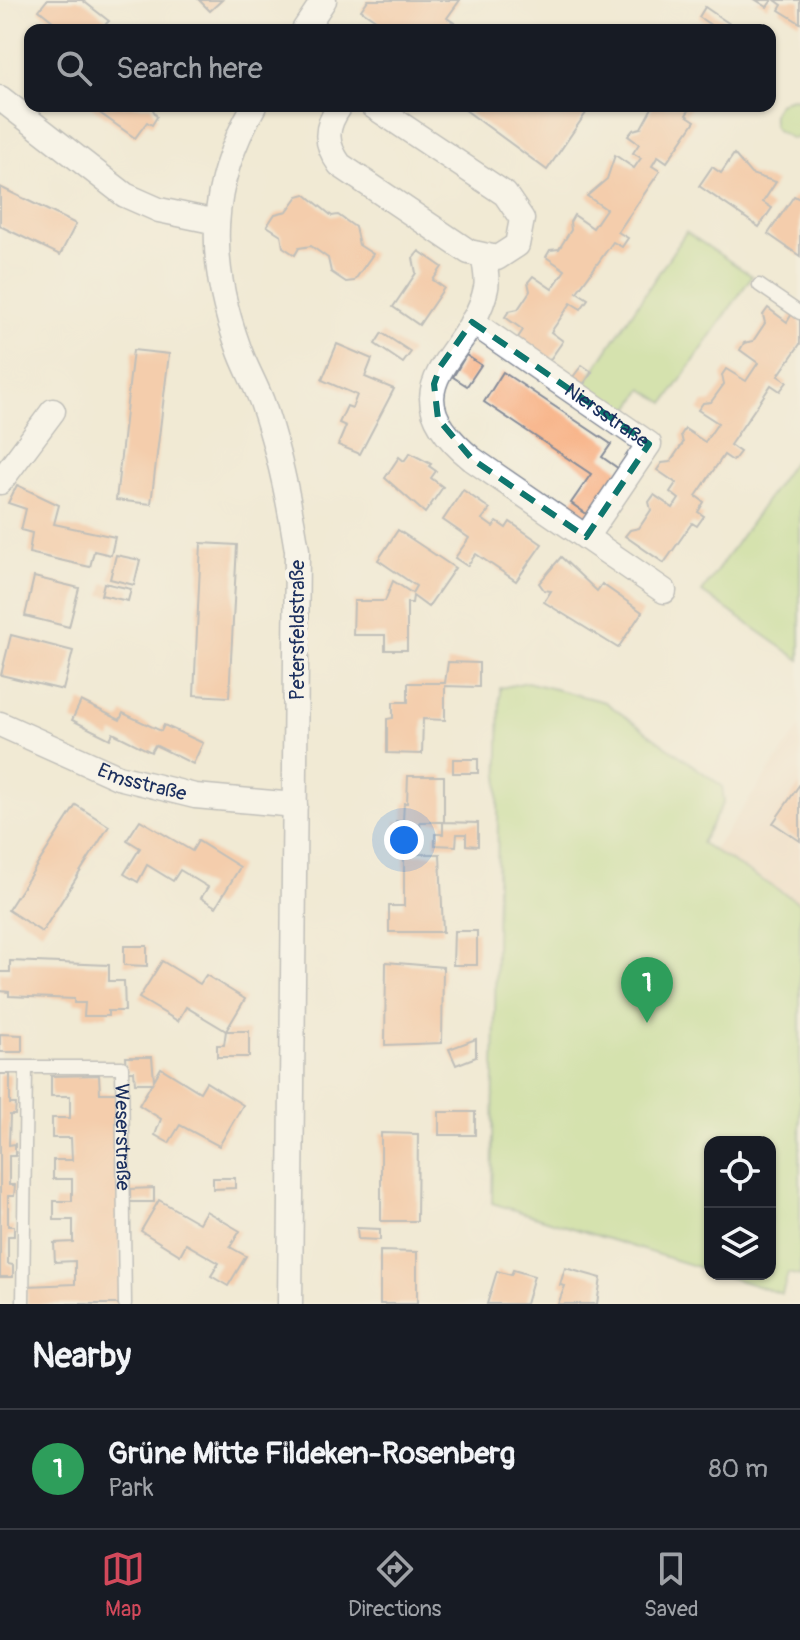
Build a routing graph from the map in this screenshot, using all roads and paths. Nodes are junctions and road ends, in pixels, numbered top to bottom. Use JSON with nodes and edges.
{"nodes":[{"id":1,"x":324,"y":0,"type":"edge"},
{"id":2,"x":308,"y":24,"type":"edge"},
{"id":3,"x":0,"y":98,"type":"edge"},
{"id":4,"x":251,"y":112,"type":"edge"},
{"id":5,"x":336,"y":112,"type":"edge"},
{"id":6,"x":382,"y":112,"type":"edge"},
{"id":7,"x":217,"y":222,"type":"junction"},
{"id":8,"x":484,"y":258,"type":"junction"},
{"id":9,"x":759,"y":285,"type":"dead end"},
{"id":10,"x":800,"y":313,"type":"edge"},
{"id":11,"x":472,"y":322,"type":"junction"},
{"id":12,"x":53,"y":411,"type":"dead end"},
{"id":13,"x":0,"y":482,"type":"edge"},
{"id":14,"x":586,"y":537,"type":"junction"},
{"id":15,"x":664,"y":591,"type":"dead end"},
{"id":16,"x":0,"y":724,"type":"edge"},
{"id":17,"x":295,"y":805,"type":"junction"},
{"id":18,"x":0,"y":1067,"type":"edge"},
{"id":19,"x":26,"y":1068,"type":"junction"},
{"id":20,"x":23,"y":1304,"type":"edge"},
{"id":21,"x":125,"y":1304,"type":"edge"},
{"id":22,"x":290,"y":1304,"type":"edge"}],
"edges":[{"from":1,"to":2,"type":"street"},
{"from":3,"to":7,"type":"street"},
{"from":4,"to":7,"type":"street","name":"Petersfeldstraße"},
{"from":5,"to":8,"type":"street"},
{"from":6,"to":8,"type":"street"},
{"from":7,"to":17,"type":"street","name":"Petersfeldstraße"},
{"from":8,"to":11,"type":"street"},
{"from":9,"to":10,"type":"lane"},
{"from":11,"to":14,"type":"street"},
{"from":11,"to":14,"type":"street","name":"Niersstraße"},
{"from":12,"to":13,"type":"street"},
{"from":14,"to":15,"type":"street"},
{"from":16,"to":17,"type":"street","name":"Emsstraße"},
{"from":17,"to":22,"type":"street","name":"Petersfeldstraße"},
{"from":18,"to":19,"type":"lane","name":"Weserstraße"},
{"from":19,"to":20,"type":"lane"},
{"from":19,"to":21,"type":"lane","name":"Weserstraße"}]}
